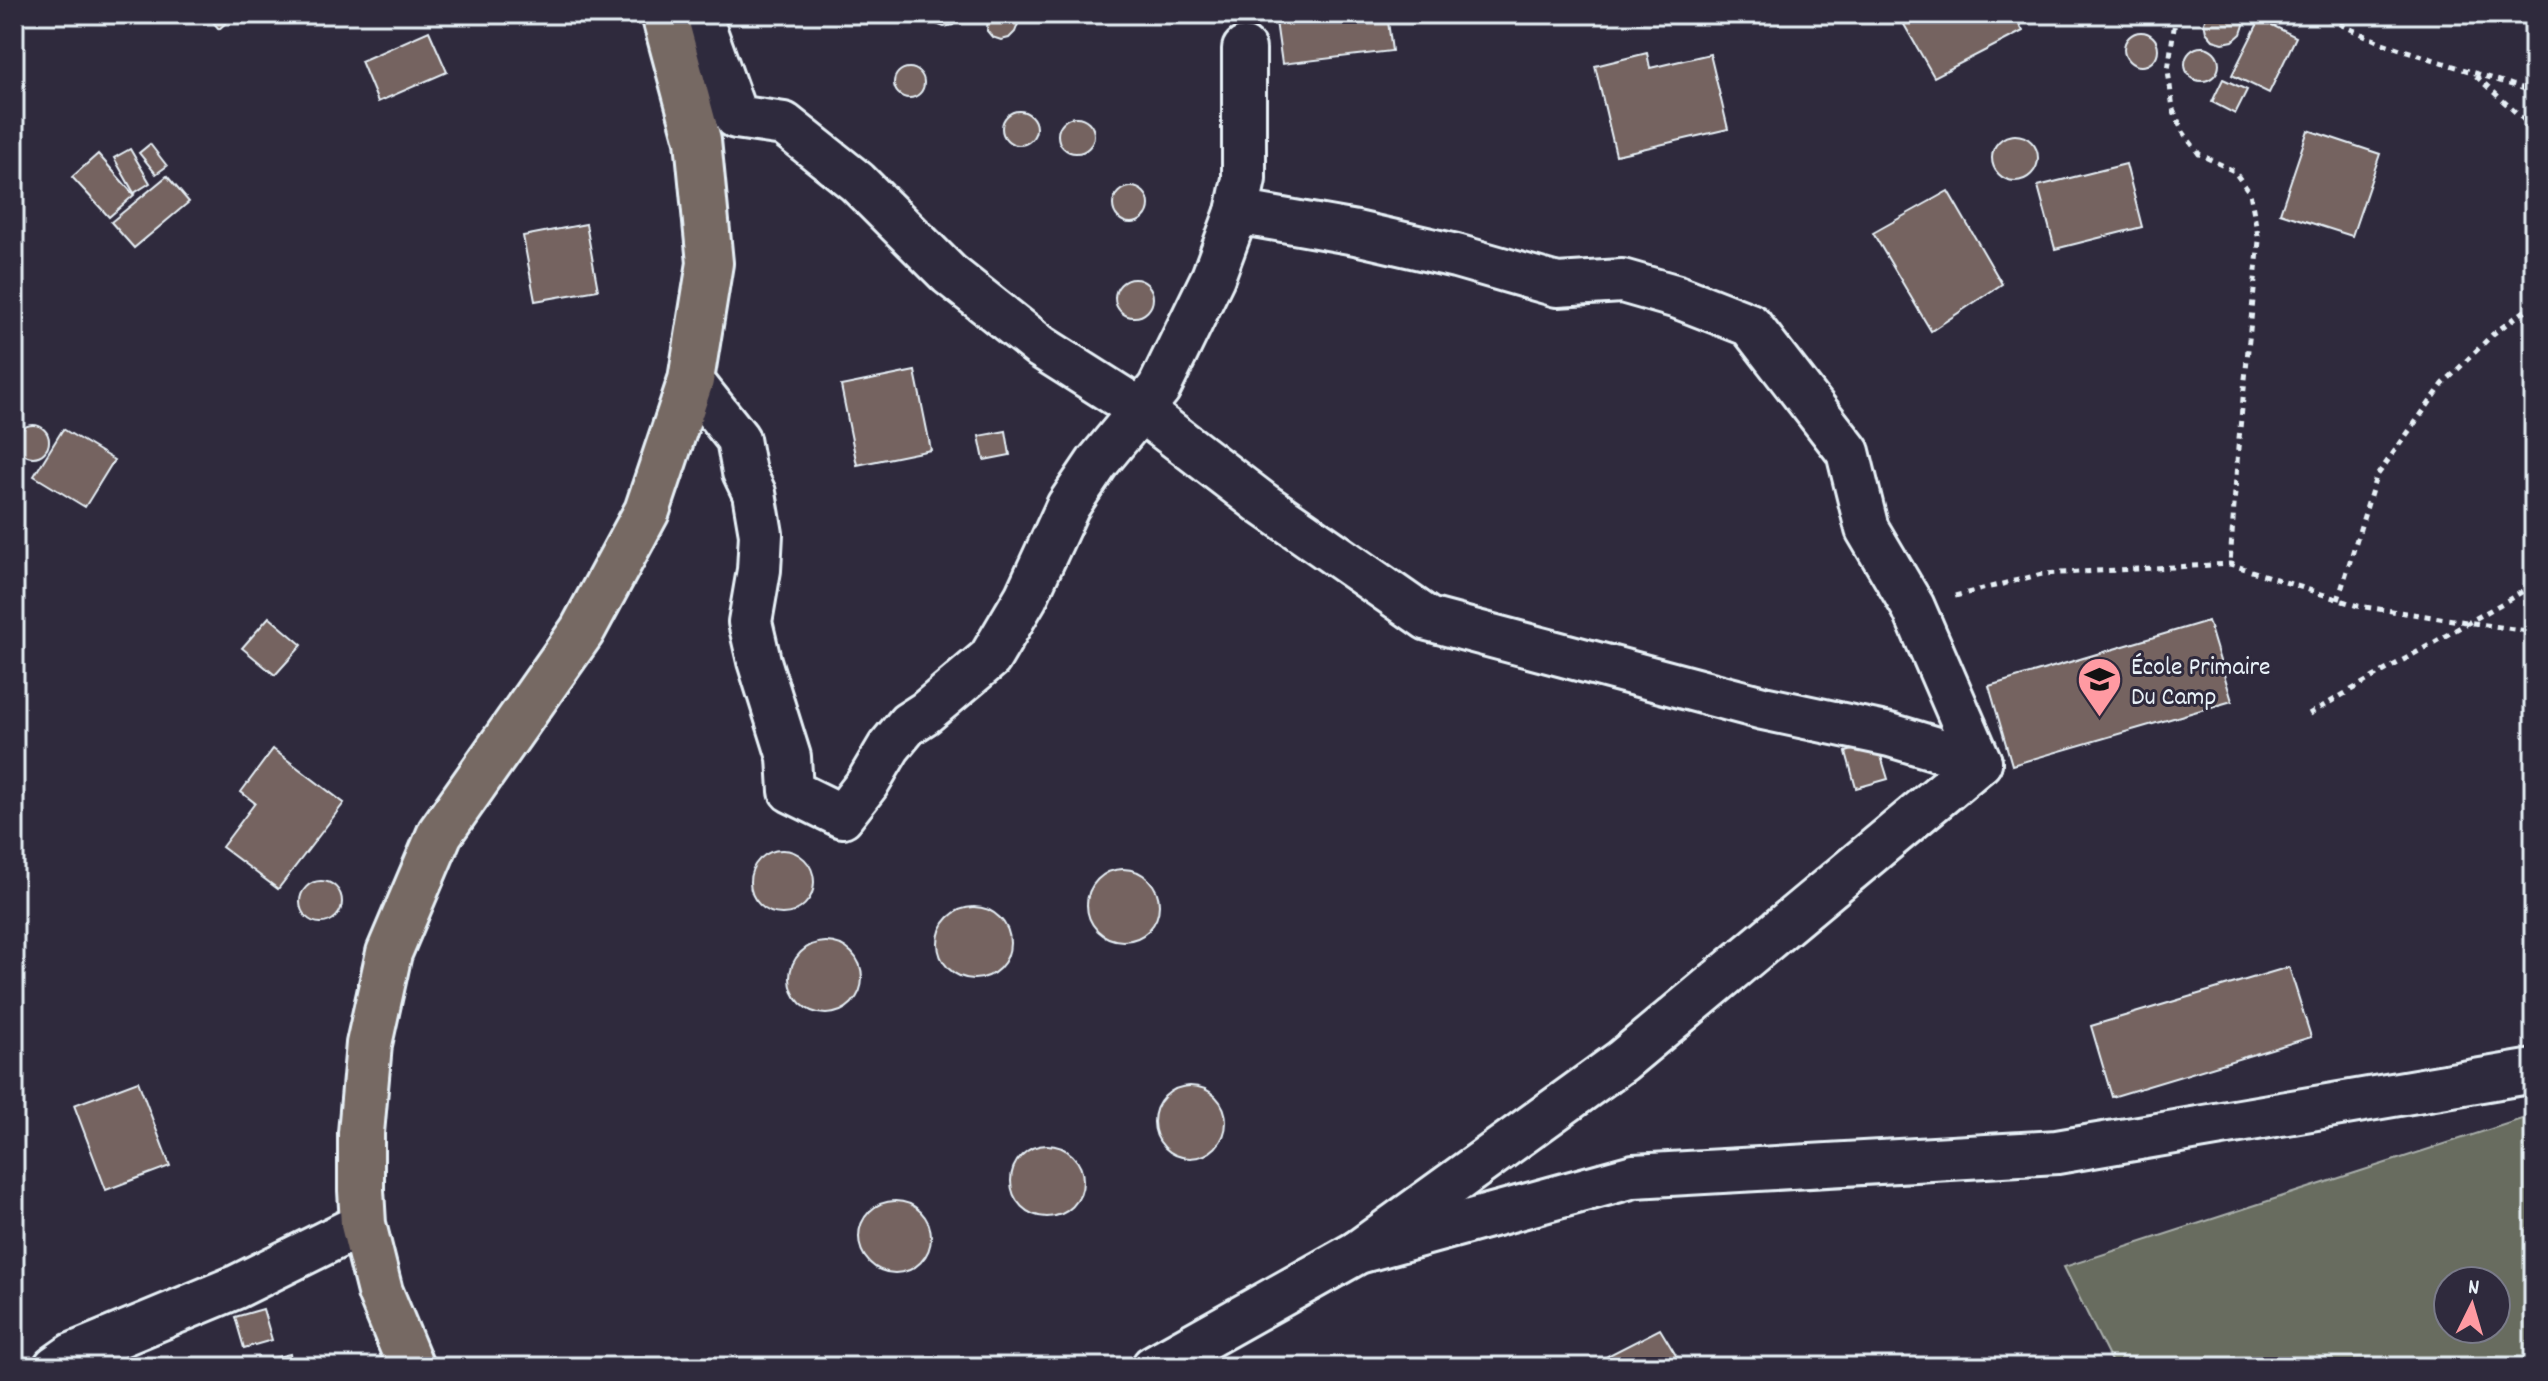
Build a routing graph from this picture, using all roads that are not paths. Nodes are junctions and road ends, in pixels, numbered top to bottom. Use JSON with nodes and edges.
{"nodes":[{"id":1,"x":679,"y":15,"type":"edge"},
{"id":2,"x":1244,"y":49,"type":"dead end"},
{"id":3,"x":1239,"y":215,"type":"junction"},
{"id":4,"x":691,"y":380,"type":"junction"},
{"id":5,"x":1139,"y":409,"type":"junction"},
{"id":6,"x":1980,"y":762,"type":"junction"},
{"id":7,"x":2534,"y":1071,"type":"edge"},
{"id":8,"x":363,"y":1224,"type":"junction"},
{"id":9,"x":1358,"y":1252,"type":"junction"},
{"id":10,"x":55,"y":1367,"type":"edge"},
{"id":11,"x":411,"y":1367,"type":"edge"},
{"id":12,"x":1153,"y":1367,"type":"edge"}],
"edges":[{"from":1,"to":4,"type":"highway"},
{"from":1,"to":5,"type":"street"},
{"from":2,"to":3,"type":"street"},
{"from":3,"to":5,"type":"street"},
{"from":3,"to":6,"type":"street"},
{"from":4,"to":5,"type":"street"},
{"from":4,"to":8,"type":"highway"},
{"from":5,"to":6,"type":"street"},
{"from":6,"to":9,"type":"street"},
{"from":7,"to":9,"type":"street"},
{"from":8,"to":10,"type":"street"},
{"from":8,"to":11,"type":"highway"},
{"from":9,"to":12,"type":"street"}]}
